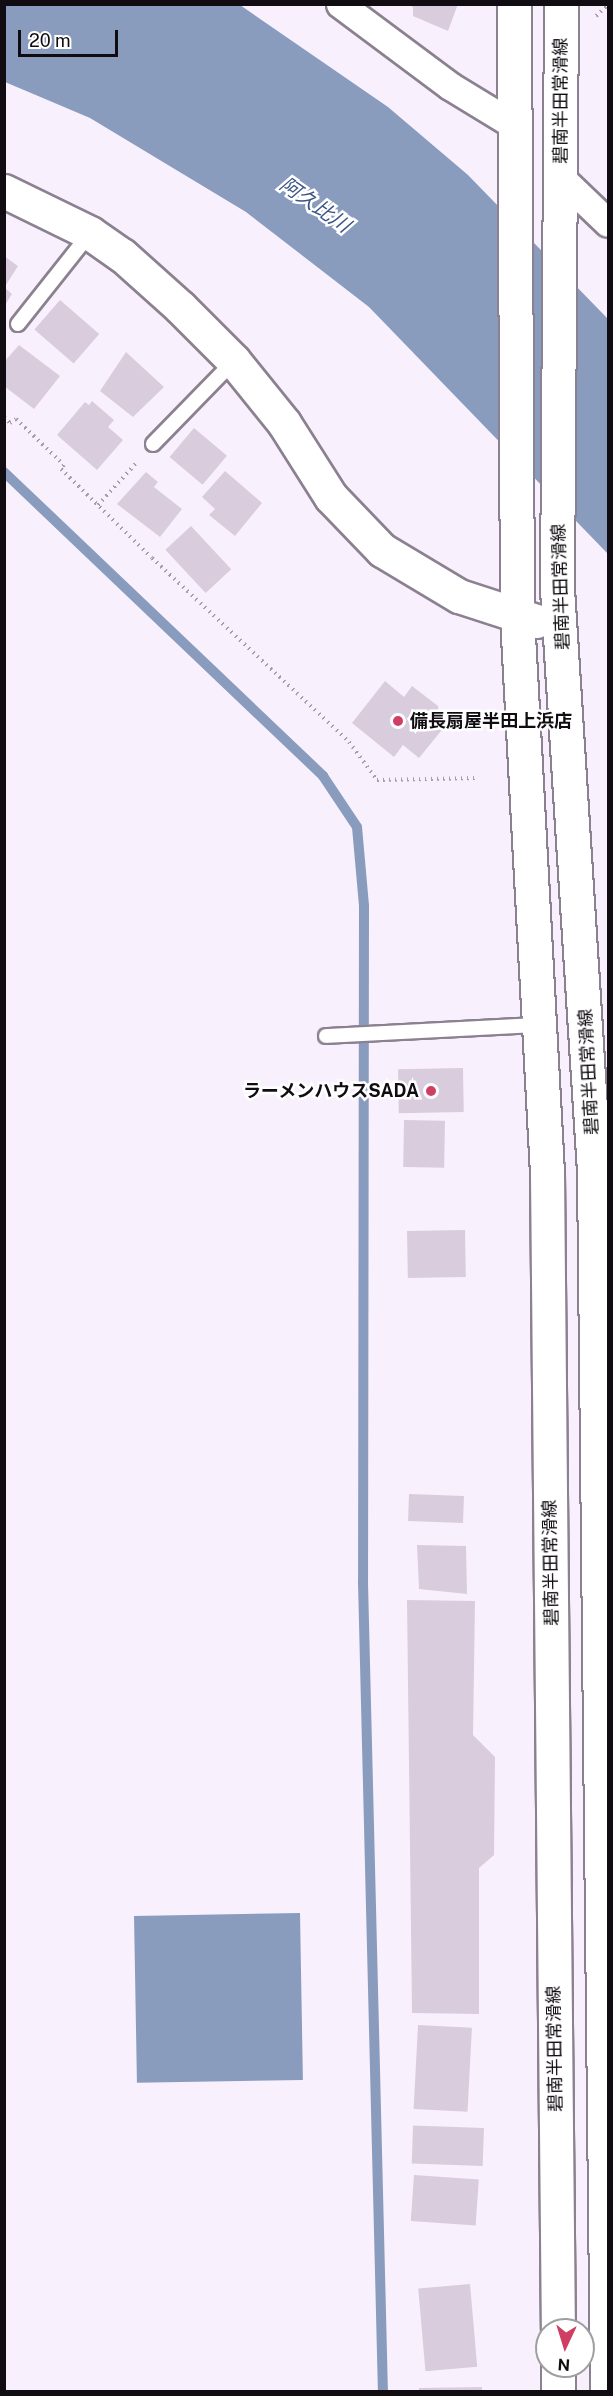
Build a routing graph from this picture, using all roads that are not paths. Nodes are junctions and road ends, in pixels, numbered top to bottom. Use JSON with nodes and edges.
{"nodes":[{"id":1,"x":340,"y":4,"type":"edge"},
{"id":2,"x":514,"y":4,"type":"edge"},
{"id":3,"x":561,"y":4,"type":"edge"},
{"id":4,"x":514,"y":125,"type":"junction"},
{"id":5,"x":560,"y":177,"type":"junction"},
{"id":6,"x":4,"y":191,"type":"edge"},
{"id":7,"x":609,"y":223,"type":"edge"},
{"id":8,"x":90,"y":233,"type":"junction"},
{"id":9,"x":18,"y":324,"type":"dead end"},
{"id":10,"x":234,"y":361,"type":"junction"},
{"id":11,"x":153,"y":444,"type":"road end"},
{"id":12,"x":517,"y":617,"type":"junction"},
{"id":13,"x":560,"y":626,"type":"junction"},
{"id":14,"x":540,"y":1025,"type":"junction"},
{"id":15,"x":326,"y":1036,"type":"dead end"},
{"id":16,"x":558,"y":2318,"type":"edge"},
{"id":17,"x":607,"y":2391,"type":"edge"}],
"edges":[{"from":1,"to":4,"type":"street"},
{"from":2,"to":4,"type":"main road","name":"碧南半田常滑線"},
{"from":3,"to":5,"type":"main road","name":"碧南半田常滑線"},
{"from":4,"to":12,"type":"main road","name":"碧南半田常滑線"},
{"from":5,"to":7,"type":"street"},
{"from":5,"to":13,"type":"main road","name":"碧南半田常滑線"},
{"from":6,"to":8,"type":"main road"},
{"from":8,"to":9,"type":"lane"},
{"from":8,"to":10,"type":"main road"},
{"from":10,"to":11,"type":"lane"},
{"from":10,"to":12,"type":"main road"},
{"from":12,"to":13,"type":"main road"},
{"from":12,"to":14,"type":"main road","name":"碧南半田常滑線"},
{"from":13,"to":17,"type":"main road","name":"碧南半田常滑線"},
{"from":14,"to":15,"type":"lane"},
{"from":14,"to":16,"type":"main road","name":"碧南半田常滑線"}]}
